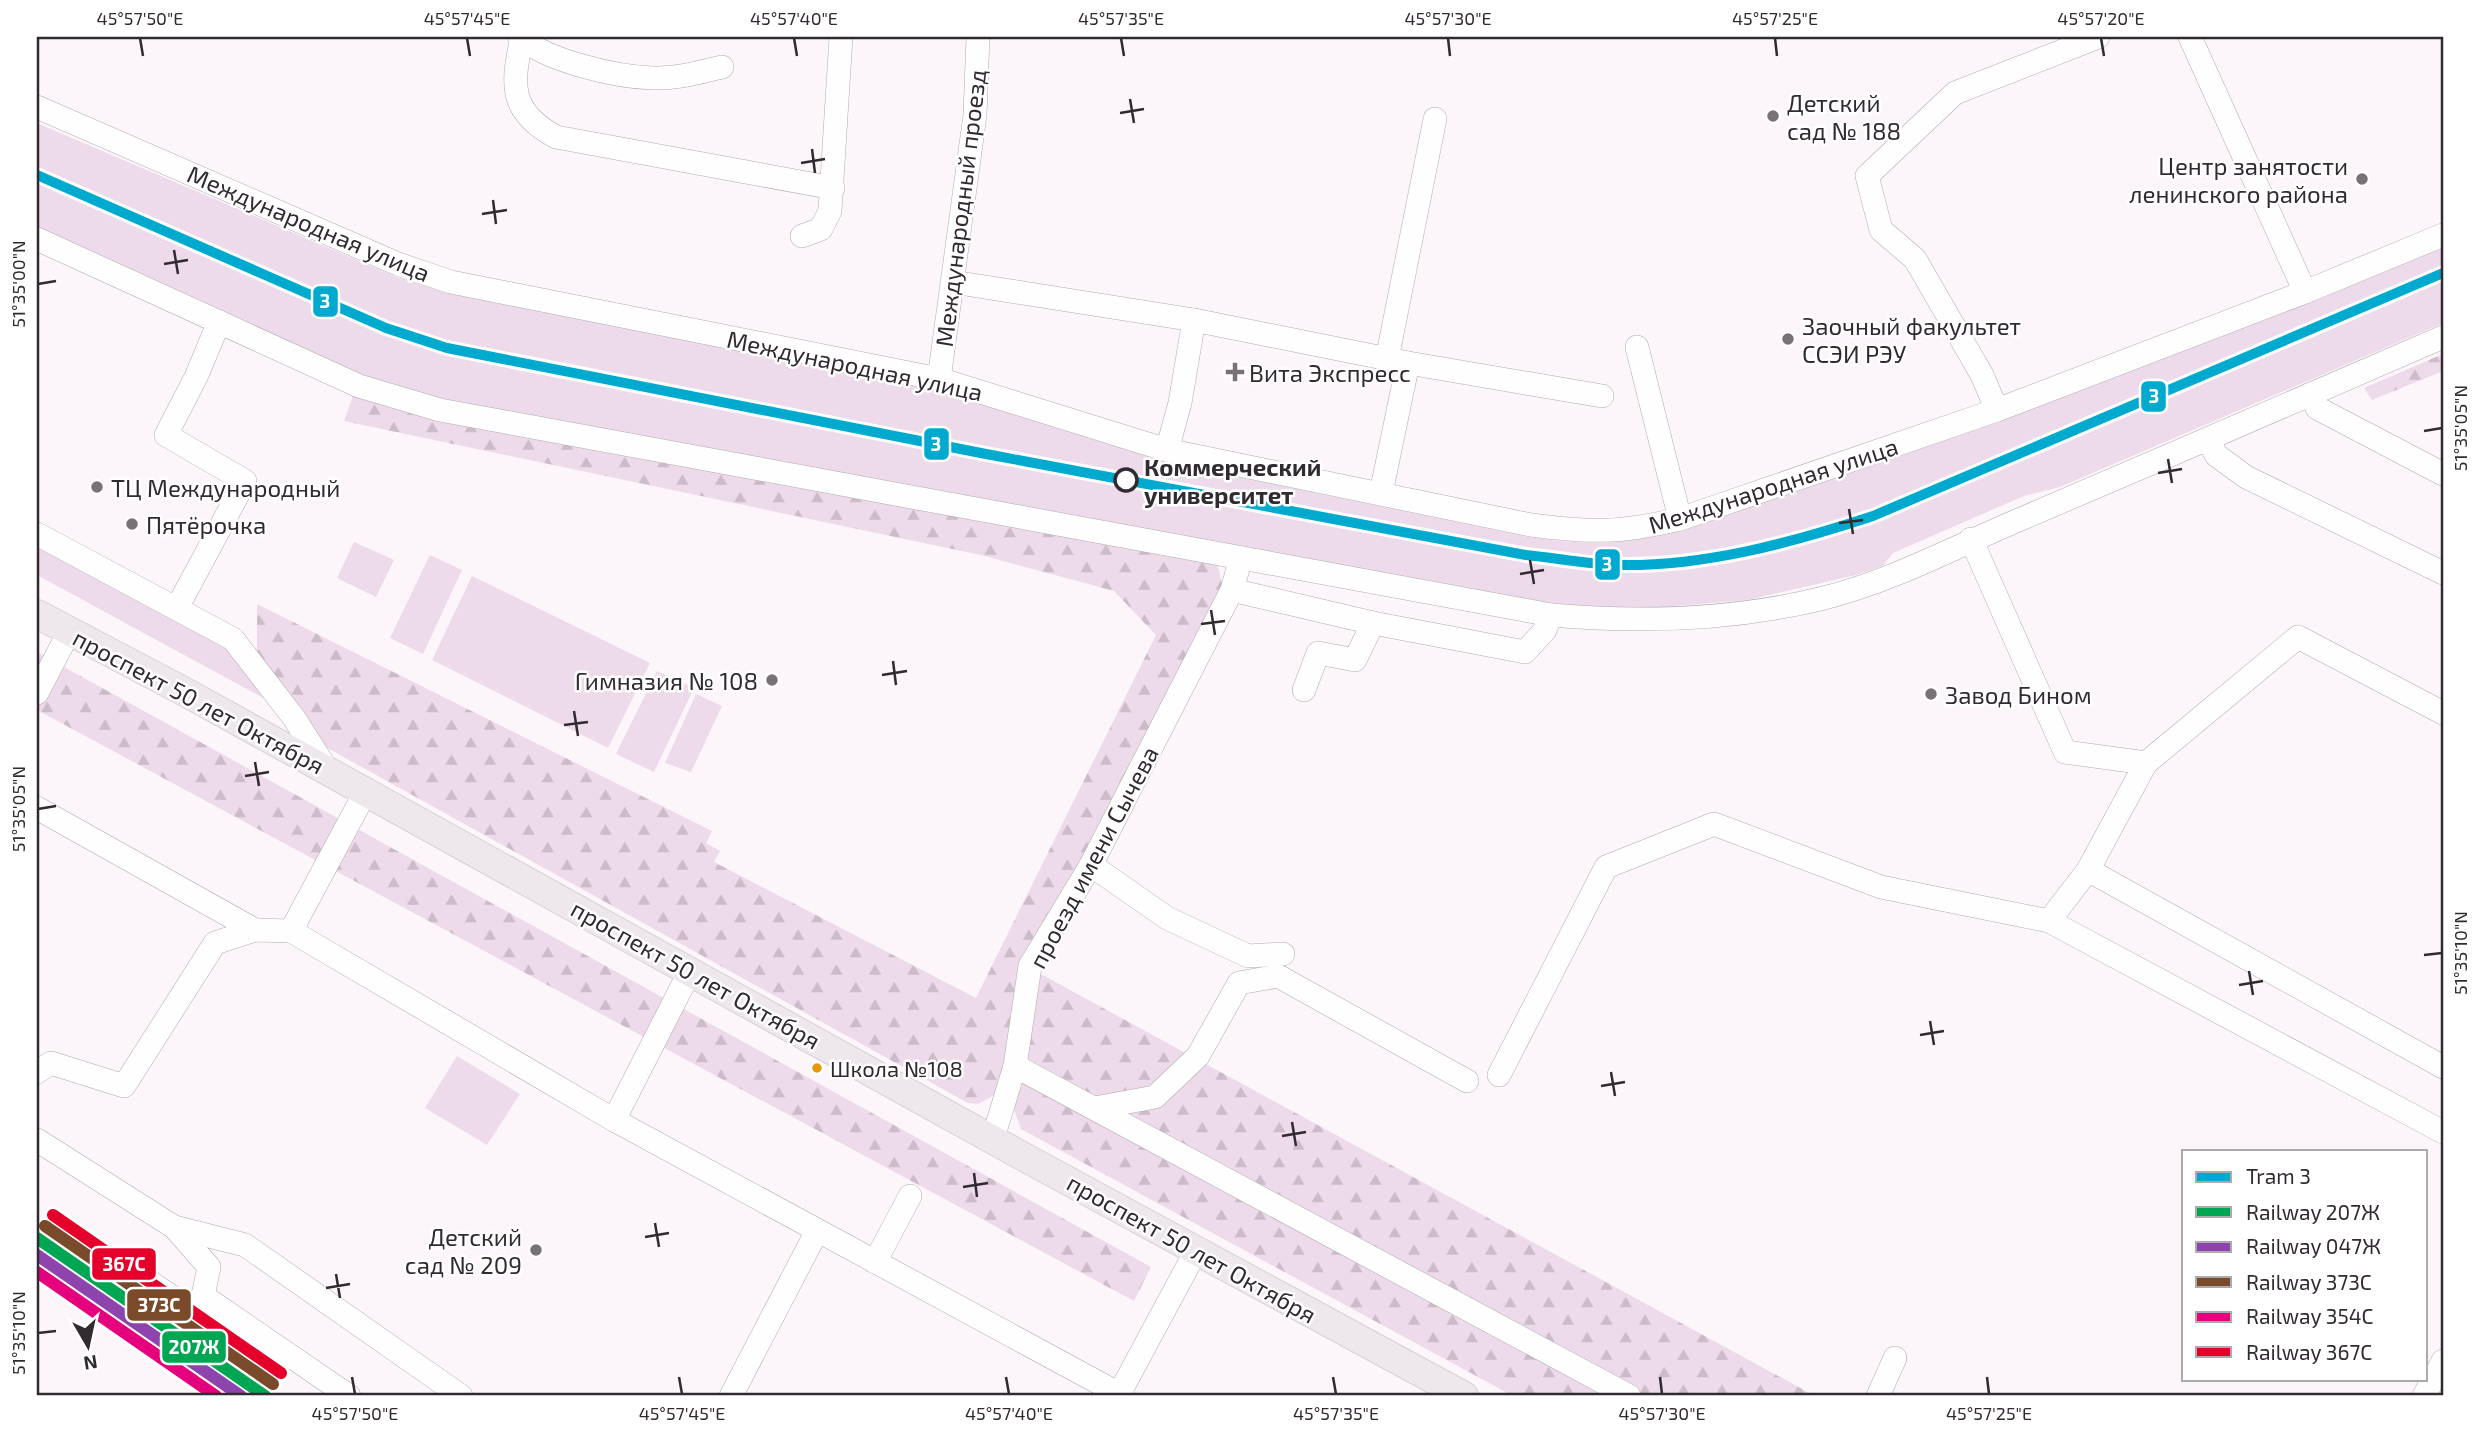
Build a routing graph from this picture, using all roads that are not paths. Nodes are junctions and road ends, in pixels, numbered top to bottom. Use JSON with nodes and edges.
{"nodes":[{"id":1,"x":521,"y":37,"type":"edge"},
{"id":2,"x":841,"y":37,"type":"edge"},
{"id":3,"x":978,"y":37,"type":"edge"},
{"id":4,"x":2098,"y":37,"type":"edge"},
{"id":5,"x":2190,"y":37,"type":"edge"},
{"id":6,"x":722,"y":67,"type":"dead end"},
{"id":7,"x":37,"y":107,"type":"edge"},
{"id":8,"x":1435,"y":119,"type":"dead end"},
{"id":9,"x":833,"y":188,"type":"junction"},
{"id":10,"x":2443,"y":235,"type":"edge"},
{"id":11,"x":802,"y":236,"type":"dead end"},
{"id":12,"x":37,"y":239,"type":"edge"},
{"id":13,"x":953,"y":282,"type":"junction"},
{"id":14,"x":2305,"y":292,"type":"junction"},
{"id":15,"x":1194,"y":320,"type":"junction"},
{"id":16,"x":219,"y":322,"type":"junction"},
{"id":17,"x":2443,"y":337,"type":"edge"},
{"id":18,"x":1637,"y":346,"type":"dead end"},
{"id":19,"x":1398,"y":361,"type":"junction"},
{"id":20,"x":939,"y":379,"type":"junction"},
{"id":21,"x":2311,"y":394,"type":"junction"},
{"id":22,"x":1602,"y":396,"type":"dead end"},
{"id":23,"x":1997,"y":410,"type":"junction"},
{"id":24,"x":2209,"y":440,"type":"junction"},
{"id":25,"x":1167,"y":450,"type":"junction"},
{"id":26,"x":2443,"y":474,"type":"edge"},
{"id":27,"x":1381,"y":493,"type":"junction"},
{"id":28,"x":1680,"y":519,"type":"junction"},
{"id":29,"x":37,"y":534,"type":"edge"},
{"id":30,"x":1971,"y":539,"type":"junction"},
{"id":31,"x":1241,"y":558,"type":"junction"},
{"id":32,"x":2443,"y":573,"type":"edge"},
{"id":33,"x":1232,"y":590,"type":"junction"},
{"id":34,"x":177,"y":608,"type":"junction"},
{"id":35,"x":37,"y":614,"type":"edge"},
{"id":36,"x":1551,"y":615,"type":"junction"},
{"id":37,"x":1373,"y":623,"type":"junction"},
{"id":38,"x":69,"y":632,"type":"junction"},
{"id":39,"x":1304,"y":690,"type":"dead end"},
{"id":40,"x":37,"y":693,"type":"edge"},
{"id":41,"x":2443,"y":713,"type":"edge"},
{"id":42,"x":2147,"y":762,"type":"junction"},
{"id":43,"x":327,"y":770,"type":"junction"},
{"id":44,"x":366,"y":791,"type":"junction"},
{"id":45,"x":37,"y":808,"type":"edge"},
{"id":46,"x":1091,"y":865,"type":"junction"},
{"id":47,"x":2088,"y":870,"type":"junction"},
{"id":48,"x":2049,"y":921,"type":"junction"},
{"id":49,"x":255,"y":930,"type":"junction"},
{"id":50,"x":291,"y":931,"type":"junction"},
{"id":51,"x":1283,"y":954,"type":"dead end"},
{"id":52,"x":690,"y":971,"type":"junction"},
{"id":53,"x":1015,"y":1066,"type":"junction"},
{"id":54,"x":2443,"y":1067,"type":"edge"},
{"id":55,"x":37,"y":1072,"type":"edge"},
{"id":56,"x":1499,"y":1075,"type":"dead end"},
{"id":57,"x":1467,"y":1081,"type":"dead end"},
{"id":58,"x":1095,"y":1108,"type":"junction"},
{"id":59,"x":614,"y":1120,"type":"junction"},
{"id":60,"x":2443,"y":1132,"type":"edge"},
{"id":61,"x":993,"y":1138,"type":"junction"},
{"id":62,"x":37,"y":1140,"type":"edge"},
{"id":63,"x":910,"y":1196,"type":"dead end"},
{"id":64,"x":174,"y":1227,"type":"junction"},
{"id":65,"x":817,"y":1231,"type":"junction"},
{"id":66,"x":1196,"y":1251,"type":"junction"},
{"id":67,"x":875,"y":1262,"type":"junction"},
{"id":68,"x":138,"y":1275,"type":"dead end"},
{"id":69,"x":203,"y":1296,"type":"junction"},
{"id":70,"x":1895,"y":1358,"type":"dead end"},
{"id":71,"x":2443,"y":1361,"type":"edge"},
{"id":72,"x":1120,"y":1395,"type":"edge"},
{"id":73,"x":349,"y":1396,"type":"edge"},
{"id":74,"x":461,"y":1396,"type":"edge"},
{"id":75,"x":731,"y":1396,"type":"edge"},
{"id":76,"x":1464,"y":1396,"type":"edge"},
{"id":77,"x":1629,"y":1396,"type":"edge"},
{"id":78,"x":1878,"y":1396,"type":"edge"},
{"id":79,"x":2424,"y":1396,"type":"edge"}],
"edges":[{"from":1,"to":6,"type":"street"},
{"from":1,"to":9,"type":"street"},
{"from":2,"to":9,"type":"street"},
{"from":3,"to":13,"type":"street","name":"Международный проезд"},
{"from":4,"to":23,"type":"street"},
{"from":5,"to":14,"type":"street"},
{"from":7,"to":20,"type":"street","name":"Международная улица"},
{"from":8,"to":19,"type":"street"},
{"from":9,"to":11,"type":"street"},
{"from":10,"to":14,"type":"street","name":"Международная улица"},
{"from":12,"to":16,"type":"street"},
{"from":13,"to":15,"type":"street"},
{"from":13,"to":20,"type":"street","name":"Международный проезд"},
{"from":14,"to":23,"type":"street","name":"Международная улица"},
{"from":15,"to":19,"type":"street"},
{"from":15,"to":25,"type":"street"},
{"from":16,"to":31,"type":"street"},
{"from":16,"to":34,"type":"street"},
{"from":17,"to":21,"type":"street"},
{"from":18,"to":28,"type":"street"},
{"from":19,"to":22,"type":"street"},
{"from":19,"to":27,"type":"street"},
{"from":20,"to":25,"type":"street","name":"Международная улица"},
{"from":21,"to":24,"type":"street"},
{"from":21,"to":26,"type":"street"},
{"from":23,"to":28,"type":"street","name":"Международная улица"},
{"from":24,"to":30,"type":"street"},
{"from":24,"to":32,"type":"street"},
{"from":25,"to":27,"type":"street","name":"Международная улица"},
{"from":27,"to":28,"type":"street","name":"Международная улица"},
{"from":29,"to":34,"type":"street"},
{"from":30,"to":36,"type":"street"},
{"from":30,"to":42,"type":"street"},
{"from":31,"to":33,"type":"street","name":"проезд имени Сычева"},
{"from":31,"to":36,"type":"street"},
{"from":33,"to":37,"type":"street"},
{"from":33,"to":46,"type":"street","name":"проезд имени Сычева"},
{"from":34,"to":43,"type":"street"},
{"from":35,"to":38,"type":"main road","name":"проспект 50 лет Октября"},
{"from":36,"to":37,"type":"street"},
{"from":37,"to":39,"type":"street"},
{"from":38,"to":40,"type":"street"},
{"from":38,"to":43,"type":"main road","name":"проспект 50 лет Октября"},
{"from":41,"to":42,"type":"street"},
{"from":42,"to":47,"type":"street"},
{"from":43,"to":44,"type":"main road","name":"проспект 50 лет Октября"},
{"from":44,"to":50,"type":"street"},
{"from":44,"to":52,"type":"main road","name":"проспект 50 лет Октября"},
{"from":45,"to":49,"type":"street"},
{"from":46,"to":51,"type":"street"},
{"from":46,"to":53,"type":"street","name":"проезд имени Сычева"},
{"from":47,"to":48,"type":"street"},
{"from":47,"to":54,"type":"street"},
{"from":48,"to":56,"type":"street"},
{"from":48,"to":60,"type":"street"},
{"from":49,"to":50,"type":"street"},
{"from":49,"to":55,"type":"street"},
{"from":50,"to":59,"type":"street"},
{"from":52,"to":59,"type":"street"},
{"from":52,"to":61,"type":"main road","name":"проспект 50 лет Октября"},
{"from":53,"to":58,"type":"street"},
{"from":53,"to":61,"type":"street","name":"проезд имени Сычева"},
{"from":57,"to":58,"type":"street"},
{"from":58,"to":77,"type":"street"},
{"from":59,"to":65,"type":"street"},
{"from":61,"to":66,"type":"main road","name":"проспект 50 лет Октября"},
{"from":62,"to":64,"type":"street"},
{"from":63,"to":67,"type":"street"},
{"from":64,"to":69,"type":"street"},
{"from":64,"to":74,"type":"street"},
{"from":65,"to":67,"type":"street"},
{"from":65,"to":75,"type":"street"},
{"from":66,"to":72,"type":"street"},
{"from":66,"to":76,"type":"main road","name":"проспект 50 лет Октября"},
{"from":67,"to":72,"type":"street"},
{"from":68,"to":69,"type":"street"},
{"from":69,"to":73,"type":"street"},
{"from":70,"to":78,"type":"street"},
{"from":71,"to":79,"type":"street"}]}
